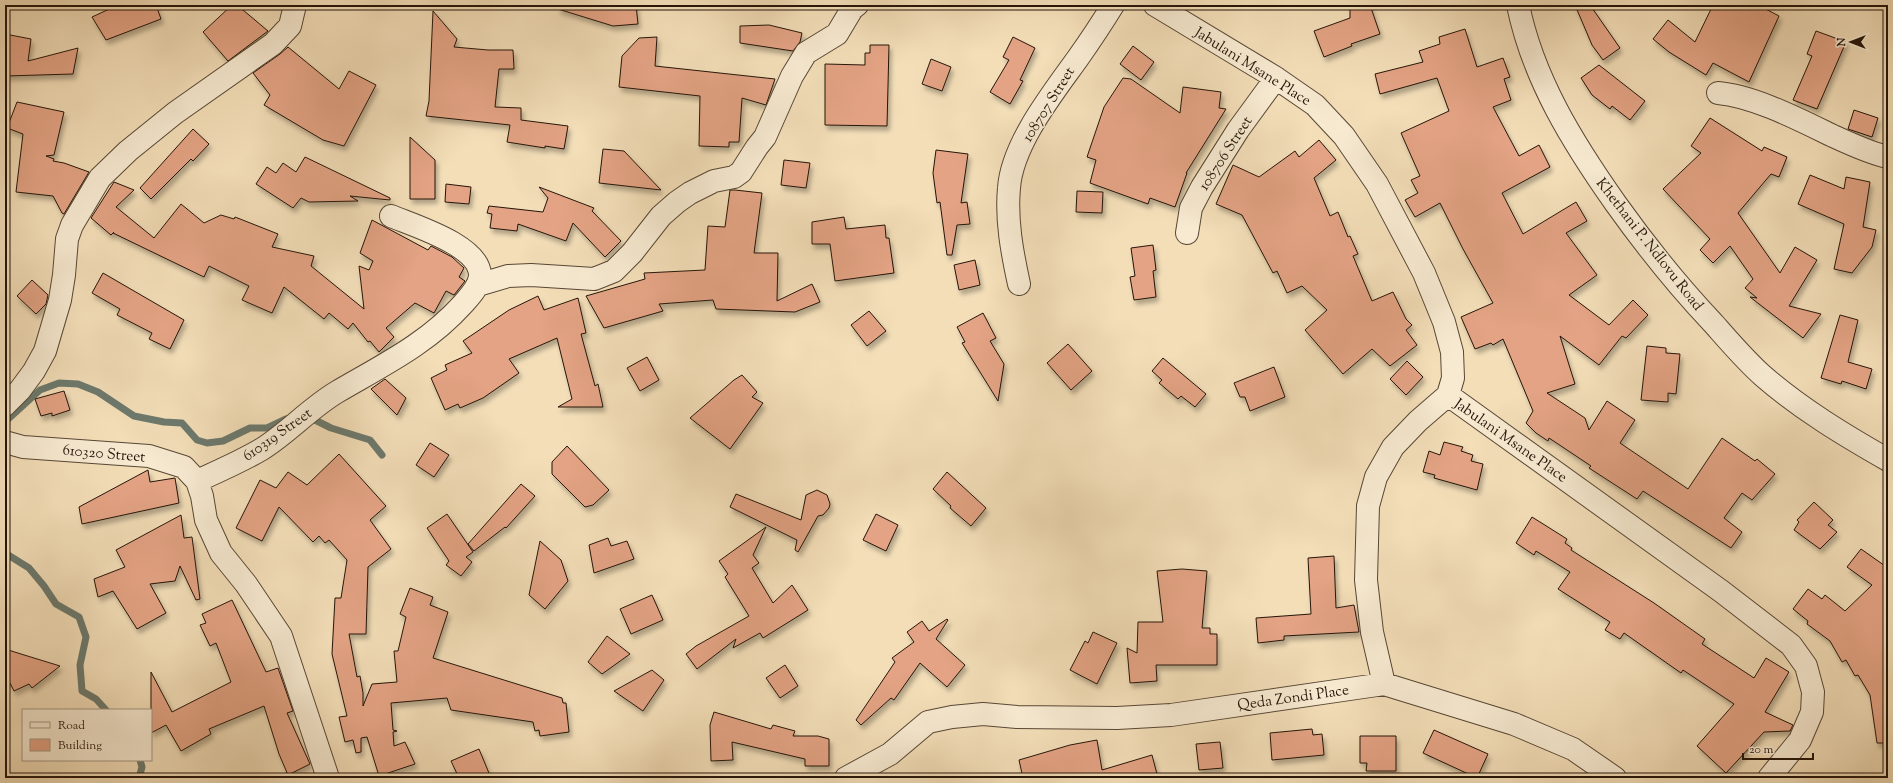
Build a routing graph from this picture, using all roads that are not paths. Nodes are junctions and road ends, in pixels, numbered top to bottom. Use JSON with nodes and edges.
{"nodes":[{"id":1,"x":296,"y":5,"type":"edge"},
{"id":2,"x":857,"y":5,"type":"edge"},
{"id":3,"x":1113,"y":5,"type":"edge"},
{"id":4,"x":1155,"y":5,"type":"edge"},
{"id":5,"x":1518,"y":5,"type":"edge"},
{"id":6,"x":1276,"y":78,"type":"junction"},
{"id":7,"x":1718,"y":93,"type":"dead end"},
{"id":8,"x":1888,"y":157,"type":"edge"},
{"id":9,"x":391,"y":216,"type":"dead end"},
{"id":10,"x":1186,"y":233,"type":"dead end"},
{"id":11,"x":478,"y":284,"type":"junction"},
{"id":12,"x":1019,"y":284,"type":"dead end"},
{"id":13,"x":1448,"y":395,"type":"junction"},
{"id":14,"x":5,"y":405,"type":"edge"},
{"id":15,"x":5,"y":442,"type":"edge"},
{"id":16,"x":1888,"y":460,"type":"edge"},
{"id":17,"x":197,"y":481,"type":"junction"},
{"id":18,"x":1384,"y":684,"type":"junction"},
{"id":19,"x":328,"y":778,"type":"edge"},
{"id":20,"x":846,"y":778,"type":"edge"},
{"id":21,"x":1615,"y":778,"type":"edge"},
{"id":22,"x":1769,"y":778,"type":"edge"}],
"edges":[{"from":1,"to":14,"type":"street"},
{"from":2,"to":11,"type":"street"},
{"from":3,"to":12,"type":"street","name":"108707 Street"},
{"from":4,"to":6,"type":"street","name":"Jabulani Msane Place"},
{"from":5,"to":16,"type":"street","name":"Khethani P. Ndlovu Road"},
{"from":6,"to":10,"type":"street","name":"108706 Street"},
{"from":6,"to":13,"type":"street","name":"Jabulani Msane Place"},
{"from":7,"to":8,"type":"street"},
{"from":9,"to":11,"type":"street"},
{"from":11,"to":17,"type":"street","name":"610319 Street"},
{"from":13,"to":18,"type":"street"},
{"from":13,"to":22,"type":"street","name":"Jabulani Msane Place"},
{"from":15,"to":17,"type":"street","name":"610320 Street"},
{"from":17,"to":19,"type":"street"},
{"from":18,"to":20,"type":"street","name":"Qeda Zondi Place"},
{"from":18,"to":21,"type":"street","name":"Qeda Zondi Place"}]}
